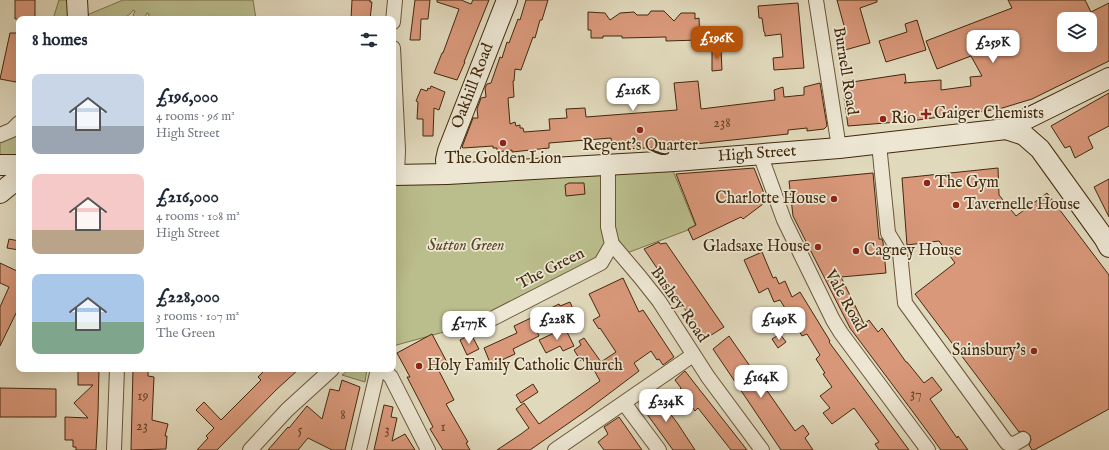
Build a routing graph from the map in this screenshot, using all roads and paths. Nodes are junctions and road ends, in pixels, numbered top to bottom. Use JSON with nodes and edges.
{"nodes":[{"id":1,"x":395,"y":0,"type":"edge"},
{"id":2,"x":507,"y":0,"type":"edge"},
{"id":3,"x":816,"y":0,"type":"edge"},
{"id":4,"x":394,"y":16,"type":"edge"},
{"id":5,"x":1109,"y":78,"type":"edge"},
{"id":6,"x":1054,"y":106,"type":"junction"},
{"id":7,"x":396,"y":121,"type":"edge"},
{"id":8,"x":16,"y":126,"type":"edge"},
{"id":9,"x":1006,"y":129,"type":"junction"},
{"id":10,"x":0,"y":135,"type":"edge"},
{"id":11,"x":879,"y":144,"type":"junction"},
{"id":12,"x":839,"y":148,"type":"junction"},
{"id":13,"x":1040,"y":149,"type":"junction"},
{"id":14,"x":760,"y":154,"type":"junction"},
{"id":15,"x":0,"y":165,"type":"edge"},
{"id":16,"x":16,"y":165,"type":"edge"},
{"id":17,"x":608,"y":166,"type":"junction"},
{"id":18,"x":396,"y":167,"type":"edge"},
{"id":19,"x":447,"y":174,"type":"junction"},
{"id":20,"x":396,"y":175,"type":"edge"},
{"id":21,"x":16,"y":183,"type":"edge"},
{"id":22,"x":0,"y":193,"type":"edge"},
{"id":23,"x":1107,"y":242,"type":"edge"},
{"id":24,"x":612,"y":244,"type":"junction"},
{"id":25,"x":476,"y":327,"type":"dead end"},
{"id":26,"x":694,"y":355,"type":"junction"},
{"id":27,"x":117,"y":372,"type":"edge"},
{"id":28,"x":329,"y":372,"type":"edge"},
{"id":29,"x":377,"y":372,"type":"edge"},
{"id":30,"x":387,"y":372,"type":"edge"},
{"id":31,"x":624,"y":403,"type":"junction"},
{"id":32,"x":1023,"y":439,"type":"dead end"},
{"id":33,"x":114,"y":450,"type":"edge"},
{"id":34,"x":250,"y":450,"type":"edge"},
{"id":35,"x":360,"y":450,"type":"edge"},
{"id":36,"x":428,"y":450,"type":"edge"},
{"id":37,"x":555,"y":450,"type":"edge"},
{"id":38,"x":659,"y":450,"type":"edge"},
{"id":39,"x":762,"y":450,"type":"edge"},
{"id":40,"x":928,"y":450,"type":"edge"}],
"edges":[{"from":1,"to":4,"type":"street"},
{"from":2,"to":19,"type":"main road","name":"Oakhill Road"},
{"from":3,"to":12,"type":"street","name":"Burnell Road"},
{"from":5,"to":6,"type":"main road","name":"High Street"},
{"from":6,"to":9,"type":"main road","name":"High Street"},
{"from":6,"to":13,"type":"main road"},
{"from":7,"to":18,"type":"street"},
{"from":8,"to":10,"type":"street"},
{"from":9,"to":11,"type":"main road","name":"High Street"},
{"from":9,"to":13,"type":"main road"},
{"from":11,"to":12,"type":"main road","name":"High Street"},
{"from":11,"to":32,"type":"street"},
{"from":12,"to":14,"type":"main road","name":"High Street"},
{"from":13,"to":23,"type":"main road"},
{"from":14,"to":17,"type":"main road","name":"High Street"},
{"from":14,"to":40,"type":"street","name":"Vale Road"},
{"from":15,"to":16,"type":"main road"},
{"from":17,"to":19,"type":"main road","name":"High Street"},
{"from":17,"to":24,"type":"street","name":"Bushey Road"},
{"from":19,"to":20,"type":"main road","name":"High Street"},
{"from":21,"to":22,"type":"main road"},
{"from":24,"to":25,"type":"street","name":"The Green"},
{"from":24,"to":26,"type":"street","name":"Bushey Road"},
{"from":26,"to":31,"type":"street"},
{"from":26,"to":39,"type":"street","name":"Bushey Road"},
{"from":27,"to":33,"type":"street"},
{"from":28,"to":34,"type":"street"},
{"from":29,"to":35,"type":"street"},
{"from":30,"to":36,"type":"street"},
{"from":31,"to":37,"type":"street"},
{"from":31,"to":38,"type":"street"}]}
